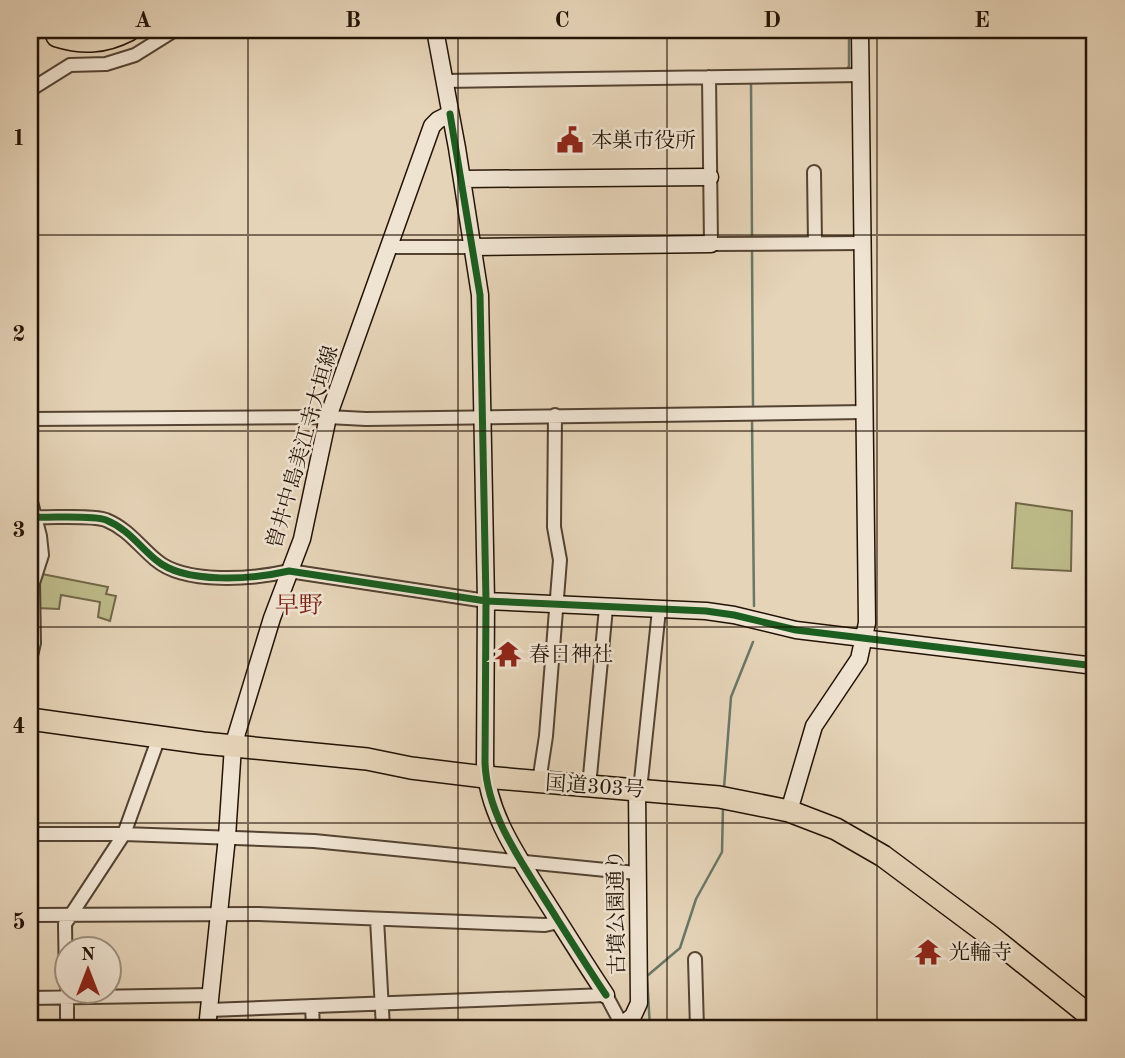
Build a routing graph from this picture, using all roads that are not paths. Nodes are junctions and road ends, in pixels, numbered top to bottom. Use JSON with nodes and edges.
{"nodes":[{"id":1,"x":129,"y":30,"type":"edge"},
{"id":2,"x":175,"y":30,"type":"edge"},
{"id":3,"x":860,"y":30,"type":"edge"},
{"id":4,"x":440,"y":31,"type":"edge"},
{"id":5,"x":57,"y":36,"type":"dead end"},
{"id":6,"x":860,"y":75,"type":"junction"},
{"id":7,"x":709,"y":77,"type":"junction"},
{"id":8,"x":444,"y":81,"type":"junction"},
{"id":9,"x":30,"y":90,"type":"edge"},
{"id":10,"x":450,"y":114,"type":"junction"},
{"id":11,"x":814,"y":172,"type":"dead end"},
{"id":12,"x":710,"y":177,"type":"junction"},
{"id":13,"x":462,"y":179,"type":"junction"},
{"id":14,"x":815,"y":243,"type":"junction"},
{"id":15,"x":864,"y":243,"type":"junction"},
{"id":16,"x":711,"y":244,"type":"junction"},
{"id":17,"x":388,"y":247,"type":"junction"},
{"id":18,"x":474,"y":247,"type":"junction"},
{"id":19,"x":865,"y":412,"type":"junction"},
{"id":20,"x":555,"y":415,"type":"junction"},
{"id":21,"x":484,"y":416,"type":"junction"},
{"id":22,"x":328,"y":417,"type":"junction"},
{"id":23,"x":30,"y":419,"type":"edge"},
{"id":24,"x":30,"y":498,"type":"edge"},
{"id":25,"x":36,"y":517,"type":"junction"},
{"id":26,"x":35,"y":535,"type":"edge"},
{"id":27,"x":289,"y":571,"type":"junction"},
{"id":28,"x":32,"y":583,"type":"edge"},
{"id":29,"x":486,"y":601,"type":"junction"},
{"id":30,"x":556,"y":605,"type":"junction"},
{"id":31,"x":606,"y":608,"type":"junction"},
{"id":32,"x":659,"y":610,"type":"junction"},
{"id":33,"x":864,"y":638,"type":"junction"},
{"id":34,"x":30,"y":660,"type":"edge"},
{"id":35,"x":1095,"y":666,"type":"edge"},
{"id":36,"x":30,"y":719,"type":"edge"},
{"id":37,"x":159,"y":737,"type":"junction"},
{"id":38,"x":233,"y":746,"type":"junction"},
{"id":39,"x":485,"y":777,"type":"junction"},
{"id":40,"x":539,"y":782,"type":"junction"},
{"id":41,"x":589,"y":786,"type":"junction"},
{"id":42,"x":639,"y":789,"type":"junction"},
{"id":43,"x":789,"y":811,"type":"junction"},
{"id":44,"x":30,"y":834,"type":"edge"},
{"id":45,"x":124,"y":834,"type":"junction"},
{"id":46,"x":227,"y":836,"type":"junction"},
{"id":47,"x":522,"y":862,"type":"junction"},
{"id":48,"x":636,"y":873,"type":"junction"},
{"id":49,"x":30,"y":915,"type":"edge"},
{"id":50,"x":71,"y":915,"type":"junction"},
{"id":51,"x":218,"y":915,"type":"junction"},
{"id":52,"x":377,"y":919,"type":"junction"},
{"id":53,"x":559,"y":922,"type":"junction"},
{"id":54,"x":65,"y":936,"type":"edge"},
{"id":55,"x":695,"y":959,"type":"dead end"},
{"id":56,"x":52,"y":994,"type":"edge"},
{"id":57,"x":606,"y":995,"type":"junction"},
{"id":58,"x":122,"y":996,"type":"edge"},
{"id":59,"x":30,"y":998,"type":"edge"},
{"id":60,"x":210,"y":1003,"type":"junction"},
{"id":61,"x":382,"y":1004,"type":"junction"},
{"id":62,"x":67,"y":1006,"type":"edge"},
{"id":63,"x":313,"y":1006,"type":"junction"},
{"id":64,"x":1090,"y":1016,"type":"edge"},
{"id":65,"x":623,"y":1027,"type":"edge"},
{"id":66,"x":67,"y":1028,"type":"edge"},
{"id":67,"x":207,"y":1028,"type":"edge"},
{"id":68,"x":313,"y":1028,"type":"edge"},
{"id":69,"x":383,"y":1028,"type":"edge"},
{"id":70,"x":698,"y":1028,"type":"edge"}],
"edges":[{"from":1,"to":5,"type":"highway"},
{"from":2,"to":9,"type":"street"},
{"from":3,"to":6,"type":"street"},
{"from":4,"to":8,"type":"street"},
{"from":6,"to":7,"type":"street"},
{"from":6,"to":15,"type":"street"},
{"from":7,"to":8,"type":"street"},
{"from":7,"to":12,"type":"street"},
{"from":8,"to":10,"type":"street"},
{"from":10,"to":13,"type":"street"},
{"from":10,"to":17,"type":"street","name":"曽井中島美江寺大垣線"},
{"from":11,"to":14,"type":"street"},
{"from":12,"to":13,"type":"street"},
{"from":12,"to":16,"type":"street"},
{"from":13,"to":18,"type":"street"},
{"from":14,"to":15,"type":"street"},
{"from":14,"to":16,"type":"street"},
{"from":15,"to":19,"type":"street"},
{"from":16,"to":18,"type":"street"},
{"from":17,"to":18,"type":"street"},
{"from":17,"to":22,"type":"street","name":"曽井中島美江寺大垣線"},
{"from":18,"to":21,"type":"street"},
{"from":19,"to":20,"type":"street"},
{"from":19,"to":33,"type":"street"},
{"from":20,"to":21,"type":"street"},
{"from":20,"to":30,"type":"street"},
{"from":21,"to":22,"type":"street"},
{"from":21,"to":29,"type":"street"},
{"from":22,"to":23,"type":"street"},
{"from":22,"to":27,"type":"street","name":"曽井中島美江寺大垣線"},
{"from":24,"to":25,"type":"street"},
{"from":25,"to":26,"type":"street"},
{"from":25,"to":27,"type":"street"},
{"from":26,"to":28,"type":"street"},
{"from":27,"to":29,"type":"street"},
{"from":27,"to":38,"type":"street","name":"曽井中島美江寺大垣線"},
{"from":28,"to":34,"type":"street"},
{"from":29,"to":30,"type":"street"},
{"from":29,"to":39,"type":"street"},
{"from":30,"to":31,"type":"street"},
{"from":30,"to":40,"type":"street"},
{"from":31,"to":32,"type":"street"},
{"from":31,"to":41,"type":"street"},
{"from":32,"to":33,"type":"street"},
{"from":32,"to":42,"type":"street"},
{"from":33,"to":35,"type":"street"},
{"from":33,"to":43,"type":"street"},
{"from":36,"to":37,"type":"highway","name":"国道303号"},
{"from":37,"to":38,"type":"highway","name":"国道303号"},
{"from":37,"to":45,"type":"street"},
{"from":38,"to":39,"type":"highway","name":"国道303号"},
{"from":38,"to":46,"type":"street","name":"曽井中島美江寺大垣線"},
{"from":39,"to":40,"type":"highway","name":"国道303号"},
{"from":39,"to":47,"type":"street"},
{"from":40,"to":41,"type":"highway","name":"国道303号"},
{"from":41,"to":42,"type":"highway","name":"国道303号"},
{"from":42,"to":43,"type":"highway","name":"国道303号"},
{"from":42,"to":48,"type":"street","name":"古墳公園通り"},
{"from":43,"to":64,"type":"highway","name":"国道303号"},
{"from":44,"to":45,"type":"street"},
{"from":45,"to":46,"type":"street"},
{"from":45,"to":50,"type":"street"},
{"from":46,"to":47,"type":"street"},
{"from":46,"to":51,"type":"street","name":"曽井中島美江寺大垣線"},
{"from":47,"to":48,"type":"street"},
{"from":47,"to":53,"type":"street"},
{"from":48,"to":65,"type":"street","name":"古墳公園通り"},
{"from":49,"to":50,"type":"street"},
{"from":50,"to":51,"type":"street"},
{"from":50,"to":54,"type":"street"},
{"from":51,"to":52,"type":"street"},
{"from":51,"to":60,"type":"street","name":"曽井中島美江寺大垣線"},
{"from":52,"to":53,"type":"street"},
{"from":52,"to":61,"type":"street"},
{"from":53,"to":57,"type":"street"},
{"from":55,"to":70,"type":"street"},
{"from":56,"to":59,"type":"street"},
{"from":57,"to":61,"type":"street"},
{"from":57,"to":65,"type":"street"},
{"from":58,"to":60,"type":"street"},
{"from":60,"to":63,"type":"street"},
{"from":60,"to":67,"type":"street","name":"曽井中島美江寺大垣線"},
{"from":61,"to":63,"type":"street"},
{"from":61,"to":69,"type":"street"},
{"from":62,"to":66,"type":"street"},
{"from":63,"to":68,"type":"street"}]}
